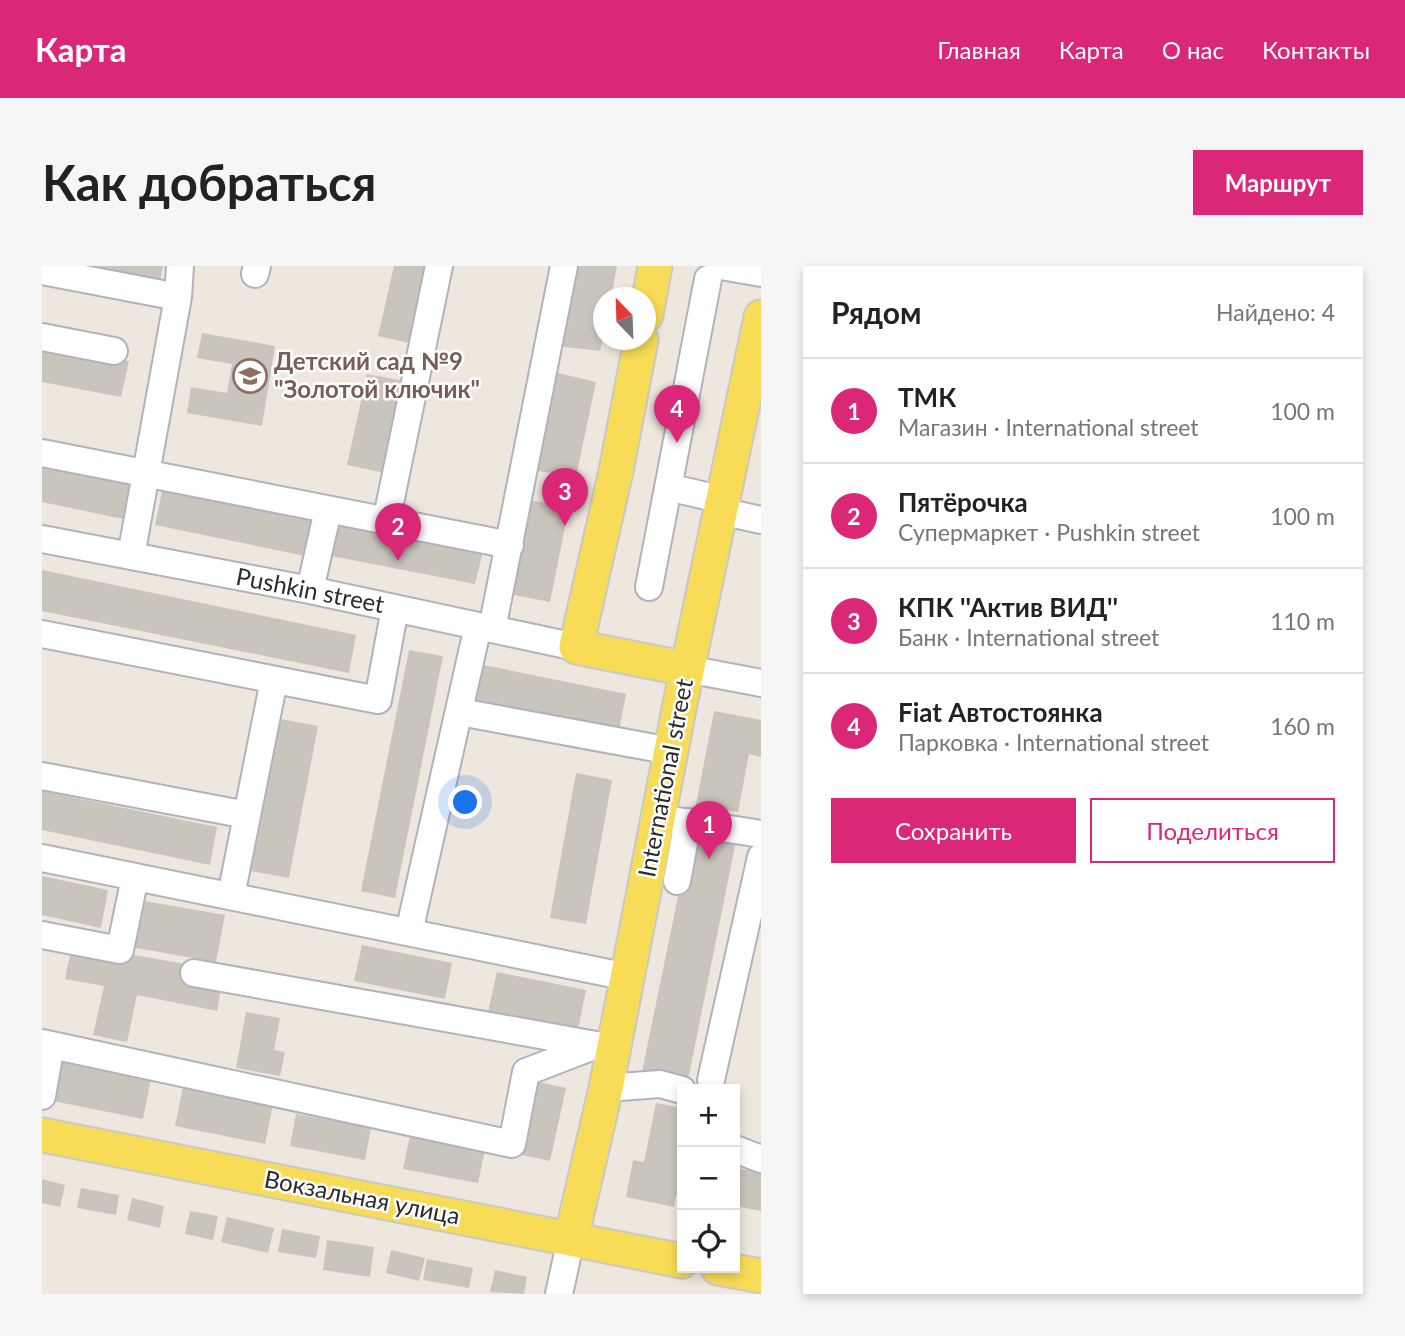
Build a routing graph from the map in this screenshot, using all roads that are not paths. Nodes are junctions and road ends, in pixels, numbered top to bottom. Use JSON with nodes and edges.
{"nodes":[{"id":1,"x":180,"y":266,"type":"edge"},
{"id":2,"x":439,"y":266,"type":"edge"},
{"id":3,"x":564,"y":266,"type":"edge"},
{"id":4,"x":655,"y":266,"type":"edge"},
{"id":5,"x":42,"y":271,"type":"edge"},
{"id":6,"x":715,"y":272,"type":"edge"},
{"id":7,"x":761,"y":273,"type":"edge"},
{"id":8,"x":651,"y":287,"type":"edge"},
{"id":9,"x":178,"y":298,"type":"junction"},
{"id":10,"x":761,"y":317,"type":"edge"},
{"id":11,"x":42,"y":337,"type":"edge"},
{"id":12,"x":639,"y":350,"type":"edge"},
{"id":13,"x":114,"y":351,"type":"dead end"},
{"id":14,"x":42,"y":453,"type":"edge"},
{"id":15,"x":146,"y":474,"type":"junction"},
{"id":16,"x":668,"y":487,"type":"junction"},
{"id":17,"x":722,"y":505,"type":"junction"},
{"id":18,"x":328,"y":510,"type":"junction"},
{"id":19,"x":761,"y":520,"type":"edge"},
{"id":20,"x":386,"y":522,"type":"junction"},
{"id":21,"x":42,"y":539,"type":"edge"},
{"id":22,"x":510,"y":545,"type":"junction"},
{"id":23,"x":131,"y":556,"type":"junction"},
{"id":24,"x":649,"y":587,"type":"dead end"},
{"id":25,"x":310,"y":590,"type":"junction"},
{"id":26,"x":395,"y":608,"type":"junction"},
{"id":27,"x":485,"y":628,"type":"junction"},
{"id":28,"x":43,"y":640,"type":"edge"},
{"id":29,"x":576,"y":647,"type":"junction"},
{"id":30,"x":687,"y":668,"type":"junction"},
{"id":31,"x":274,"y":680,"type":"junction"},
{"id":32,"x":761,"y":683,"type":"edge"},
{"id":33,"x":460,"y":712,"type":"junction"},
{"id":34,"x":671,"y":751,"type":"junction"},
{"id":35,"x":42,"y":775,"type":"edge"},
{"id":36,"x":247,"y":815,"type":"junction"},
{"id":37,"x":673,"y":820,"type":"junction"},
{"id":38,"x":761,"y":834,"type":"edge"},
{"id":39,"x":761,"y":857,"type":"edge"},
{"id":40,"x":42,"y":858,"type":"edge"},
{"id":41,"x":135,"y":877,"type":"junction"},
{"id":42,"x":677,"y":881,"type":"dead end"},
{"id":43,"x":231,"y":896,"type":"junction"},
{"id":44,"x":409,"y":932,"type":"junction"},
{"id":45,"x":42,"y":934,"type":"edge"},
{"id":46,"x":194,"y":973,"type":"dead end"},
{"id":47,"x":628,"y":977,"type":"junction"},
{"id":48,"x":47,"y":1044,"type":"edge"},
{"id":49,"x":605,"y":1045,"type":"junction"},
{"id":50,"x":711,"y":1080,"type":"dead end"},
{"id":51,"x":607,"y":1088,"type":"junction"},
{"id":52,"x":677,"y":1089,"type":"edge"},
{"id":53,"x":42,"y":1096,"type":"edge"},
{"id":54,"x":42,"y":1135,"type":"edge"},
{"id":55,"x":740,"y":1151,"type":"edge"},
{"id":56,"x":761,"y":1159,"type":"edge"},
{"id":57,"x":571,"y":1239,"type":"junction"},
{"id":58,"x":677,"y":1260,"type":"edge"},
{"id":59,"x":740,"y":1272,"type":"edge"},
{"id":60,"x":761,"y":1275,"type":"edge"},
{"id":61,"x":559,"y":1294,"type":"edge"}],
"edges":[{"from":1,"to":9,"type":"street"},
{"from":2,"to":20,"type":"street"},
{"from":3,"to":22,"type":"street"},
{"from":4,"to":8,"type":"main road"},
{"from":5,"to":9,"type":"street"},
{"from":6,"to":7,"type":"street"},
{"from":6,"to":16,"type":"street"},
{"from":9,"to":15,"type":"street"},
{"from":10,"to":17,"type":"main road","name":"International street"},
{"from":11,"to":13,"type":"street"},
{"from":12,"to":29,"type":"main road"},
{"from":14,"to":15,"type":"street"},
{"from":15,"to":18,"type":"street"},
{"from":15,"to":23,"type":"street"},
{"from":16,"to":17,"type":"street"},
{"from":16,"to":24,"type":"street"},
{"from":17,"to":19,"type":"street"},
{"from":17,"to":30,"type":"main road","name":"International street"},
{"from":18,"to":20,"type":"street"},
{"from":18,"to":25,"type":"street"},
{"from":20,"to":22,"type":"street"},
{"from":21,"to":23,"type":"street","name":"Pushkin street"},
{"from":22,"to":27,"type":"street"},
{"from":23,"to":25,"type":"street","name":"Pushkin street"},
{"from":25,"to":26,"type":"street","name":"Pushkin street"},
{"from":26,"to":27,"type":"street","name":"Pushkin street"},
{"from":26,"to":31,"type":"street"},
{"from":27,"to":29,"type":"street","name":"Pushkin street"},
{"from":27,"to":33,"type":"street"},
{"from":28,"to":31,"type":"street"},
{"from":29,"to":30,"type":"main road"},
{"from":30,"to":32,"type":"street"},
{"from":30,"to":34,"type":"main road","name":"International street"},
{"from":31,"to":36,"type":"street"},
{"from":33,"to":34,"type":"street"},
{"from":33,"to":44,"type":"street"},
{"from":34,"to":37,"type":"main road","name":"International street"},
{"from":35,"to":36,"type":"street"},
{"from":36,"to":43,"type":"street"},
{"from":37,"to":38,"type":"street"},
{"from":37,"to":42,"type":"street"},
{"from":37,"to":47,"type":"main road","name":"International street"},
{"from":39,"to":50,"type":"street"},
{"from":40,"to":41,"type":"street"},
{"from":41,"to":43,"type":"street"},
{"from":41,"to":45,"type":"street"},
{"from":43,"to":44,"type":"street"},
{"from":44,"to":47,"type":"street"},
{"from":46,"to":49,"type":"street"},
{"from":47,"to":49,"type":"main road","name":"International street"},
{"from":48,"to":49,"type":"street"},
{"from":48,"to":53,"type":"street"},
{"from":49,"to":51,"type":"main road","name":"International street"},
{"from":51,"to":52,"type":"street"},
{"from":51,"to":57,"type":"main road","name":"International street"},
{"from":54,"to":57,"type":"main road","name":"Вокзальная улица"},
{"from":55,"to":56,"type":"street"},
{"from":57,"to":58,"type":"main road","name":"Вокзальная улица"},
{"from":57,"to":61,"type":"street"},
{"from":59,"to":60,"type":"main road"}]}
